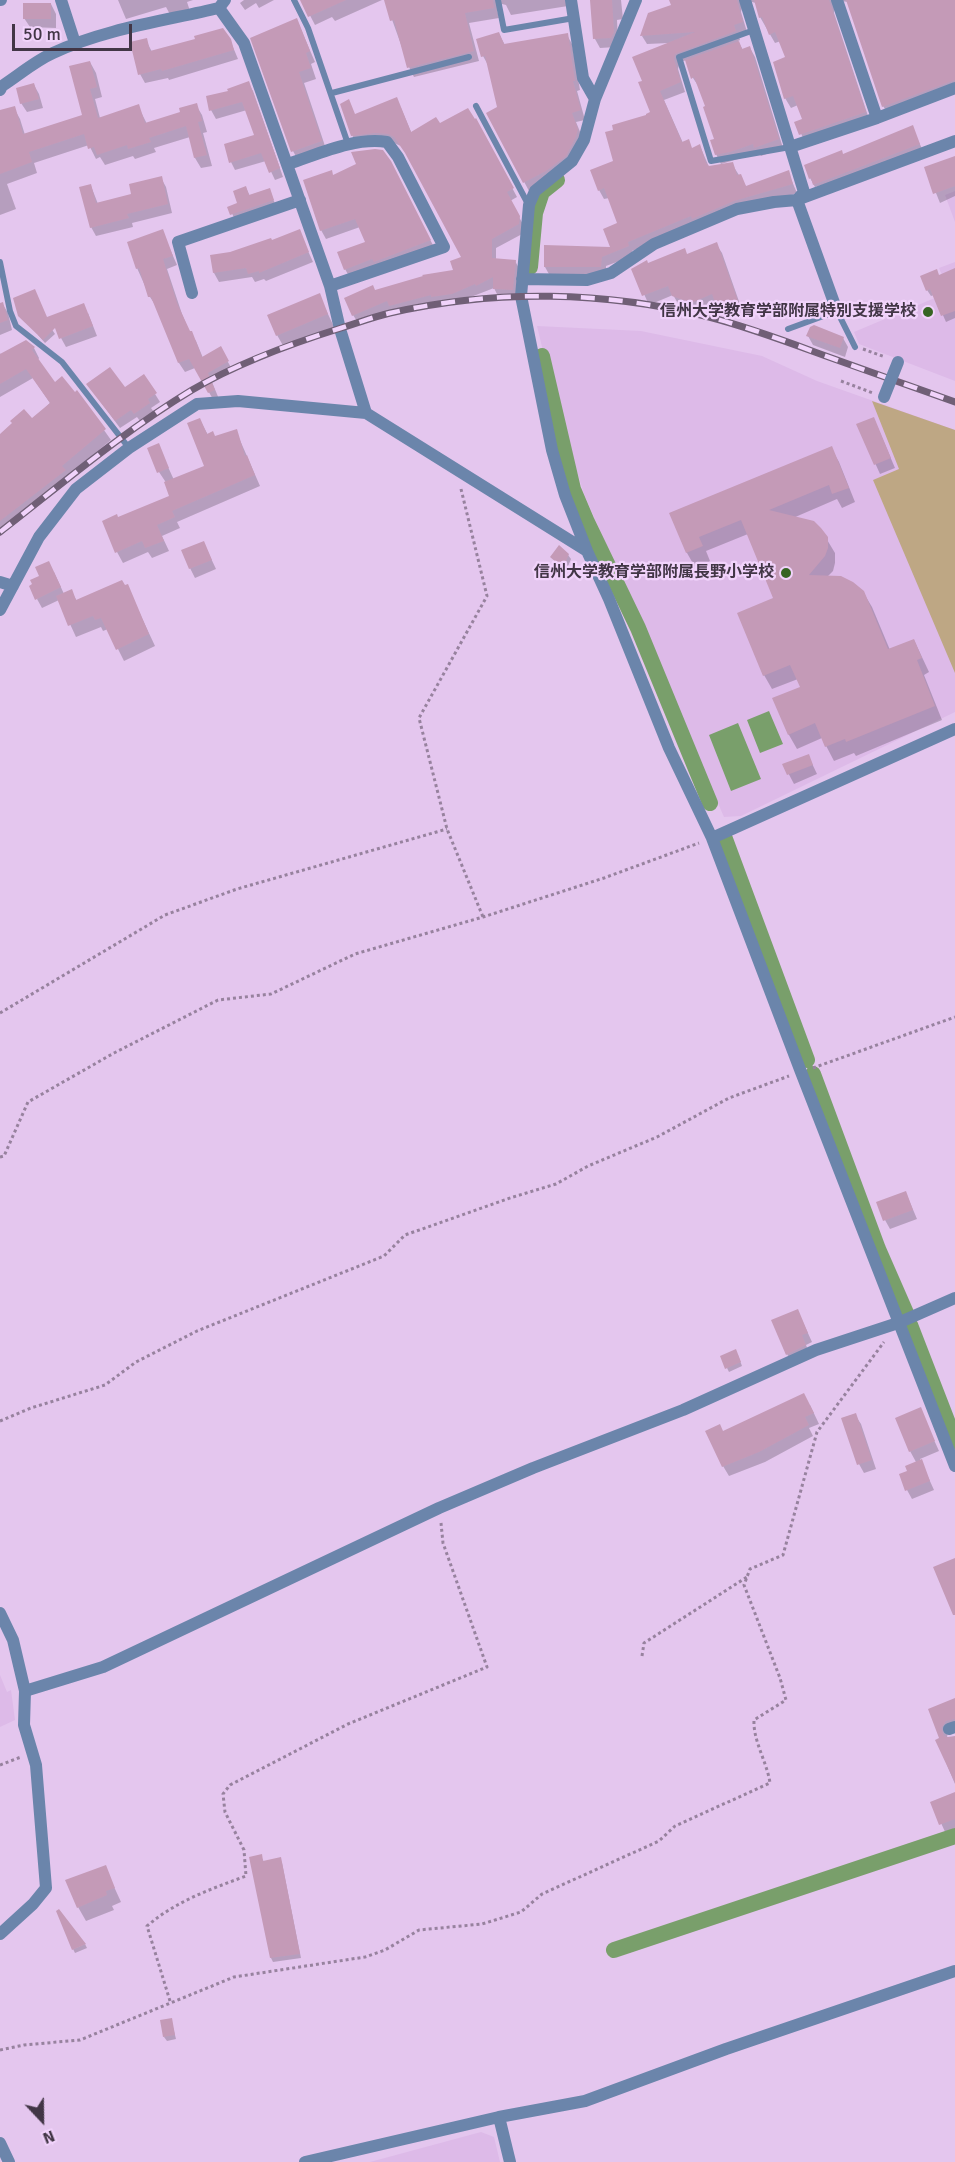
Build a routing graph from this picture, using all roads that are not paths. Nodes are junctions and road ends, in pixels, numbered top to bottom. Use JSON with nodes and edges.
{"nodes":[{"id":1,"x":61,"y":0,"type":"edge"},
{"id":2,"x":294,"y":0,"type":"edge"},
{"id":3,"x":498,"y":0,"type":"edge"},
{"id":4,"x":572,"y":0,"type":"edge"},
{"id":5,"x":636,"y":0,"type":"edge"},
{"id":6,"x":745,"y":0,"type":"edge"},
{"id":7,"x":837,"y":0,"type":"edge"},
{"id":8,"x":222,"y":4,"type":"edge"},
{"id":9,"x":574,"y":18,"type":"junction"},
{"id":10,"x":754,"y":30,"type":"junction"},
{"id":11,"x":75,"y":44,"type":"junction"},
{"id":12,"x":469,"y":57,"type":"dead end"},
{"id":13,"x":955,"y":87,"type":"edge"},
{"id":14,"x":0,"y":90,"type":"edge"},
{"id":15,"x":332,"y":93,"type":"junction"},
{"id":16,"x":595,"y":99,"type":"junction"},
{"id":17,"x":476,"y":106,"type":"dead end"},
{"id":18,"x":877,"y":118,"type":"junction"},
{"id":19,"x":955,"y":141,"type":"edge"},
{"id":20,"x":348,"y":144,"type":"junction"},
{"id":21,"x":790,"y":147,"type":"junction"},
{"id":22,"x":288,"y":164,"type":"junction"},
{"id":23,"x":300,"y":200,"type":"junction"},
{"id":24,"x":797,"y":200,"type":"junction"},
{"id":25,"x":529,"y":205,"type":"junction"},
{"id":26,"x":0,"y":261,"type":"edge"},
{"id":27,"x":522,"y":279,"type":"junction"},
{"id":28,"x":330,"y":286,"type":"junction"},
{"id":29,"x":192,"y":293,"type":"dead end"},
{"id":30,"x":837,"y":311,"type":"junction"},
{"id":31,"x":788,"y":329,"type":"dead end"},
{"id":32,"x":855,"y":347,"type":"road end"},
{"id":33,"x":898,"y":362,"type":"road end"},
{"id":34,"x":884,"y":397,"type":"road end"},
{"id":35,"x":366,"y":413,"type":"junction"},
{"id":36,"x":129,"y":448,"type":"junction"},
{"id":37,"x":587,"y":551,"type":"junction"},
{"id":38,"x":0,"y":582,"type":"edge"},
{"id":39,"x":14,"y":586,"type":"junction"},
{"id":40,"x":0,"y":610,"type":"edge"},
{"id":41,"x":955,"y":729,"type":"edge"},
{"id":42,"x":712,"y":838,"type":"junction"},
{"id":43,"x":955,"y":1298,"type":"edge"},
{"id":44,"x":898,"y":1323,"type":"junction"},
{"id":45,"x":955,"y":1466,"type":"edge"},
{"id":46,"x":0,"y":1613,"type":"edge"},
{"id":47,"x":26,"y":1691,"type":"junction"},
{"id":48,"x":0,"y":1934,"type":"edge"},
{"id":49,"x":955,"y":1971,"type":"edge"},
{"id":50,"x":499,"y":2117,"type":"junction"},
{"id":51,"x":0,"y":2143,"type":"edge"},
{"id":52,"x":9,"y":2162,"type":"edge"},
{"id":53,"x":305,"y":2162,"type":"edge"},
{"id":54,"x":510,"y":2162,"type":"edge"}],
"edges":[{"from":1,"to":11,"type":"street"},
{"from":2,"to":15,"type":"lane"},
{"from":3,"to":9,"type":"lane"},
{"from":4,"to":9,"type":"street"},
{"from":5,"to":16,"type":"street"},
{"from":6,"to":10,"type":"street"},
{"from":7,"to":18,"type":"street"},
{"from":8,"to":11,"type":"street"},
{"from":8,"to":22,"type":"street"},
{"from":9,"to":16,"type":"street"},
{"from":10,"to":21,"type":"street"},
{"from":10,"to":21,"type":"lane"},
{"from":11,"to":14,"type":"street"},
{"from":12,"to":15,"type":"lane"},
{"from":13,"to":18,"type":"street"},
{"from":15,"to":20,"type":"lane"},
{"from":16,"to":25,"type":"street"},
{"from":17,"to":25,"type":"lane"},
{"from":18,"to":21,"type":"street"},
{"from":19,"to":24,"type":"street"},
{"from":20,"to":22,"type":"street"},
{"from":20,"to":28,"type":"street"},
{"from":21,"to":24,"type":"street"},
{"from":22,"to":23,"type":"street"},
{"from":23,"to":28,"type":"street"},
{"from":23,"to":29,"type":"street"},
{"from":24,"to":27,"type":"street"},
{"from":24,"to":30,"type":"street"},
{"from":25,"to":27,"type":"street"},
{"from":26,"to":36,"type":"lane"},
{"from":27,"to":37,"type":"street"},
{"from":28,"to":35,"type":"street"},
{"from":30,"to":31,"type":"lane"},
{"from":30,"to":32,"type":"lane"},
{"from":33,"to":34,"type":"street","bridge":true},
{"from":35,"to":36,"type":"street"},
{"from":35,"to":37,"type":"street"},
{"from":36,"to":39,"type":"street"},
{"from":37,"to":42,"type":"street"},
{"from":38,"to":39,"type":"street"},
{"from":39,"to":40,"type":"street"},
{"from":41,"to":42,"type":"street"},
{"from":42,"to":44,"type":"street"},
{"from":43,"to":44,"type":"street"},
{"from":44,"to":45,"type":"street"},
{"from":44,"to":47,"type":"street"},
{"from":46,"to":47,"type":"street"},
{"from":47,"to":48,"type":"street"},
{"from":49,"to":50,"type":"street"},
{"from":50,"to":53,"type":"street"},
{"from":50,"to":54,"type":"street"},
{"from":51,"to":52,"type":"street"}]}
